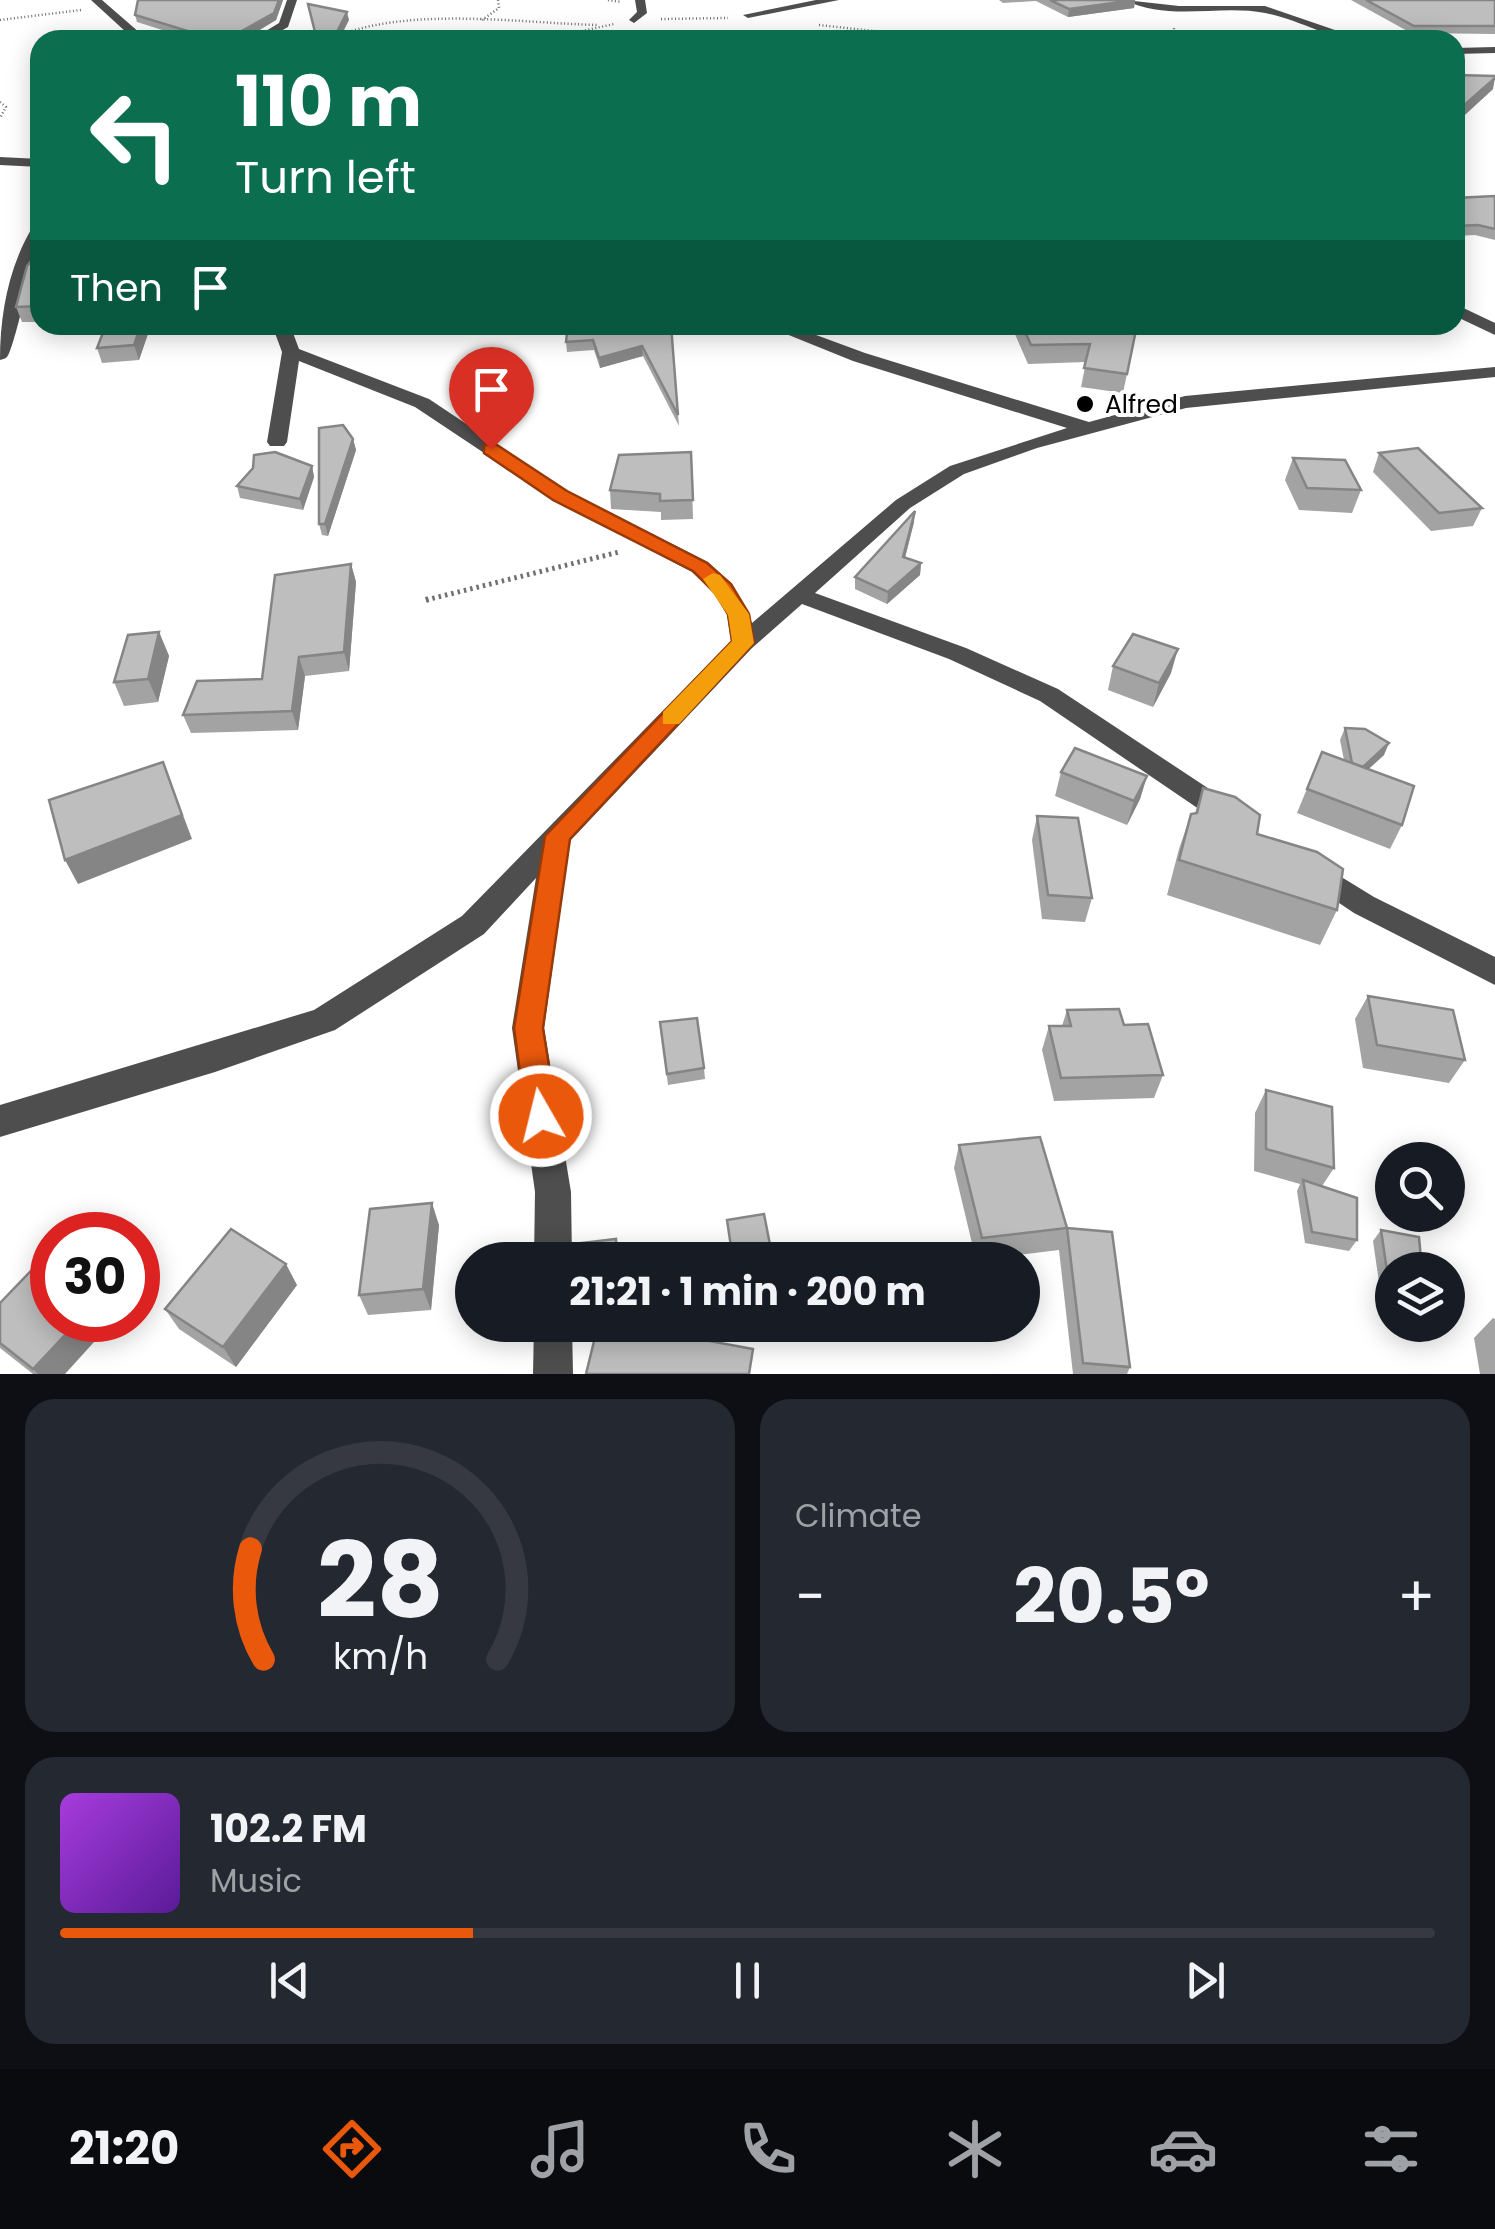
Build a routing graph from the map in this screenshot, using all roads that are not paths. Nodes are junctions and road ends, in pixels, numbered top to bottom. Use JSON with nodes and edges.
{"nodes":[{"id":1,"x":292,"y":0,"type":"edge"},
{"id":2,"x":640,"y":0,"type":"edge"},
{"id":3,"x":834,"y":0,"type":"edge"},
{"id":4,"x":1130,"y":0,"type":"edge"},
{"id":5,"x":99,"y":4,"type":"edge"},
{"id":6,"x":1263,"y":4,"type":"edge"},
{"id":7,"x":748,"y":15,"type":"road end"},
{"id":8,"x":634,"y":20,"type":"road end"},
{"id":9,"x":130,"y":30,"type":"edge"},
{"id":10,"x":275,"y":30,"type":"edge"},
{"id":11,"x":1332,"y":30,"type":"edge"},
{"id":12,"x":1495,"y":50,"type":"edge"},
{"id":13,"x":1465,"y":51,"type":"edge"},
{"id":14,"x":0,"y":160,"type":"edge"},
{"id":15,"x":30,"y":163,"type":"edge"},
{"id":16,"x":30,"y":245,"type":"edge"},
{"id":17,"x":1465,"y":315,"type":"edge"},
{"id":18,"x":1495,"y":330,"type":"edge"},
{"id":19,"x":285,"y":335,"type":"edge"},
{"id":20,"x":800,"y":335,"type":"edge"},
{"id":21,"x":291,"y":352,"type":"junction"},
{"id":22,"x":0,"y":356,"type":"edge"},
{"id":23,"x":1495,"y":372,"type":"edge"},
{"id":24,"x":1088,"y":428,"type":"junction"},
{"id":25,"x":277,"y":442,"type":"dead end"},
{"id":26,"x":800,"y":595,"type":"junction"},
{"id":27,"x":743,"y":643,"type":"junction"},
{"id":28,"x":1257,"y":834,"type":"edge"},
{"id":29,"x":558,"y":836,"type":"junction"},
{"id":30,"x":1290,"y":856,"type":"edge"},
{"id":31,"x":1495,"y":972,"type":"edge"},
{"id":32,"x":0,"y":1121,"type":"edge"},
{"id":33,"x":553,"y":1242,"type":"edge"},
{"id":34,"x":553,"y":1342,"type":"edge"},
{"id":35,"x":552,"y":1374,"type":"edge"}],
"edges":[{"from":1,"to":10,"type":"street"},
{"from":2,"to":8,"type":"street"},
{"from":3,"to":7,"type":"street"},
{"from":4,"to":6,"type":"street"},
{"from":5,"to":9,"type":"street"},
{"from":6,"to":11,"type":"street"},
{"from":12,"to":13,"type":"street"},
{"from":14,"to":15,"type":"street"},
{"from":16,"to":22,"type":"street"},
{"from":17,"to":18,"type":"street"},
{"from":19,"to":21,"type":"street"},
{"from":20,"to":24,"type":"street"},
{"from":21,"to":25,"type":"street"},
{"from":21,"to":27,"type":"street"},
{"from":23,"to":24,"type":"street"},
{"from":24,"to":26,"type":"street"},
{"from":26,"to":27,"type":"street"},
{"from":26,"to":28,"type":"street"},
{"from":27,"to":29,"type":"street"},
{"from":29,"to":32,"type":"street"},
{"from":29,"to":33,"type":"street"},
{"from":30,"to":31,"type":"street"},
{"from":34,"to":35,"type":"street"}]}
